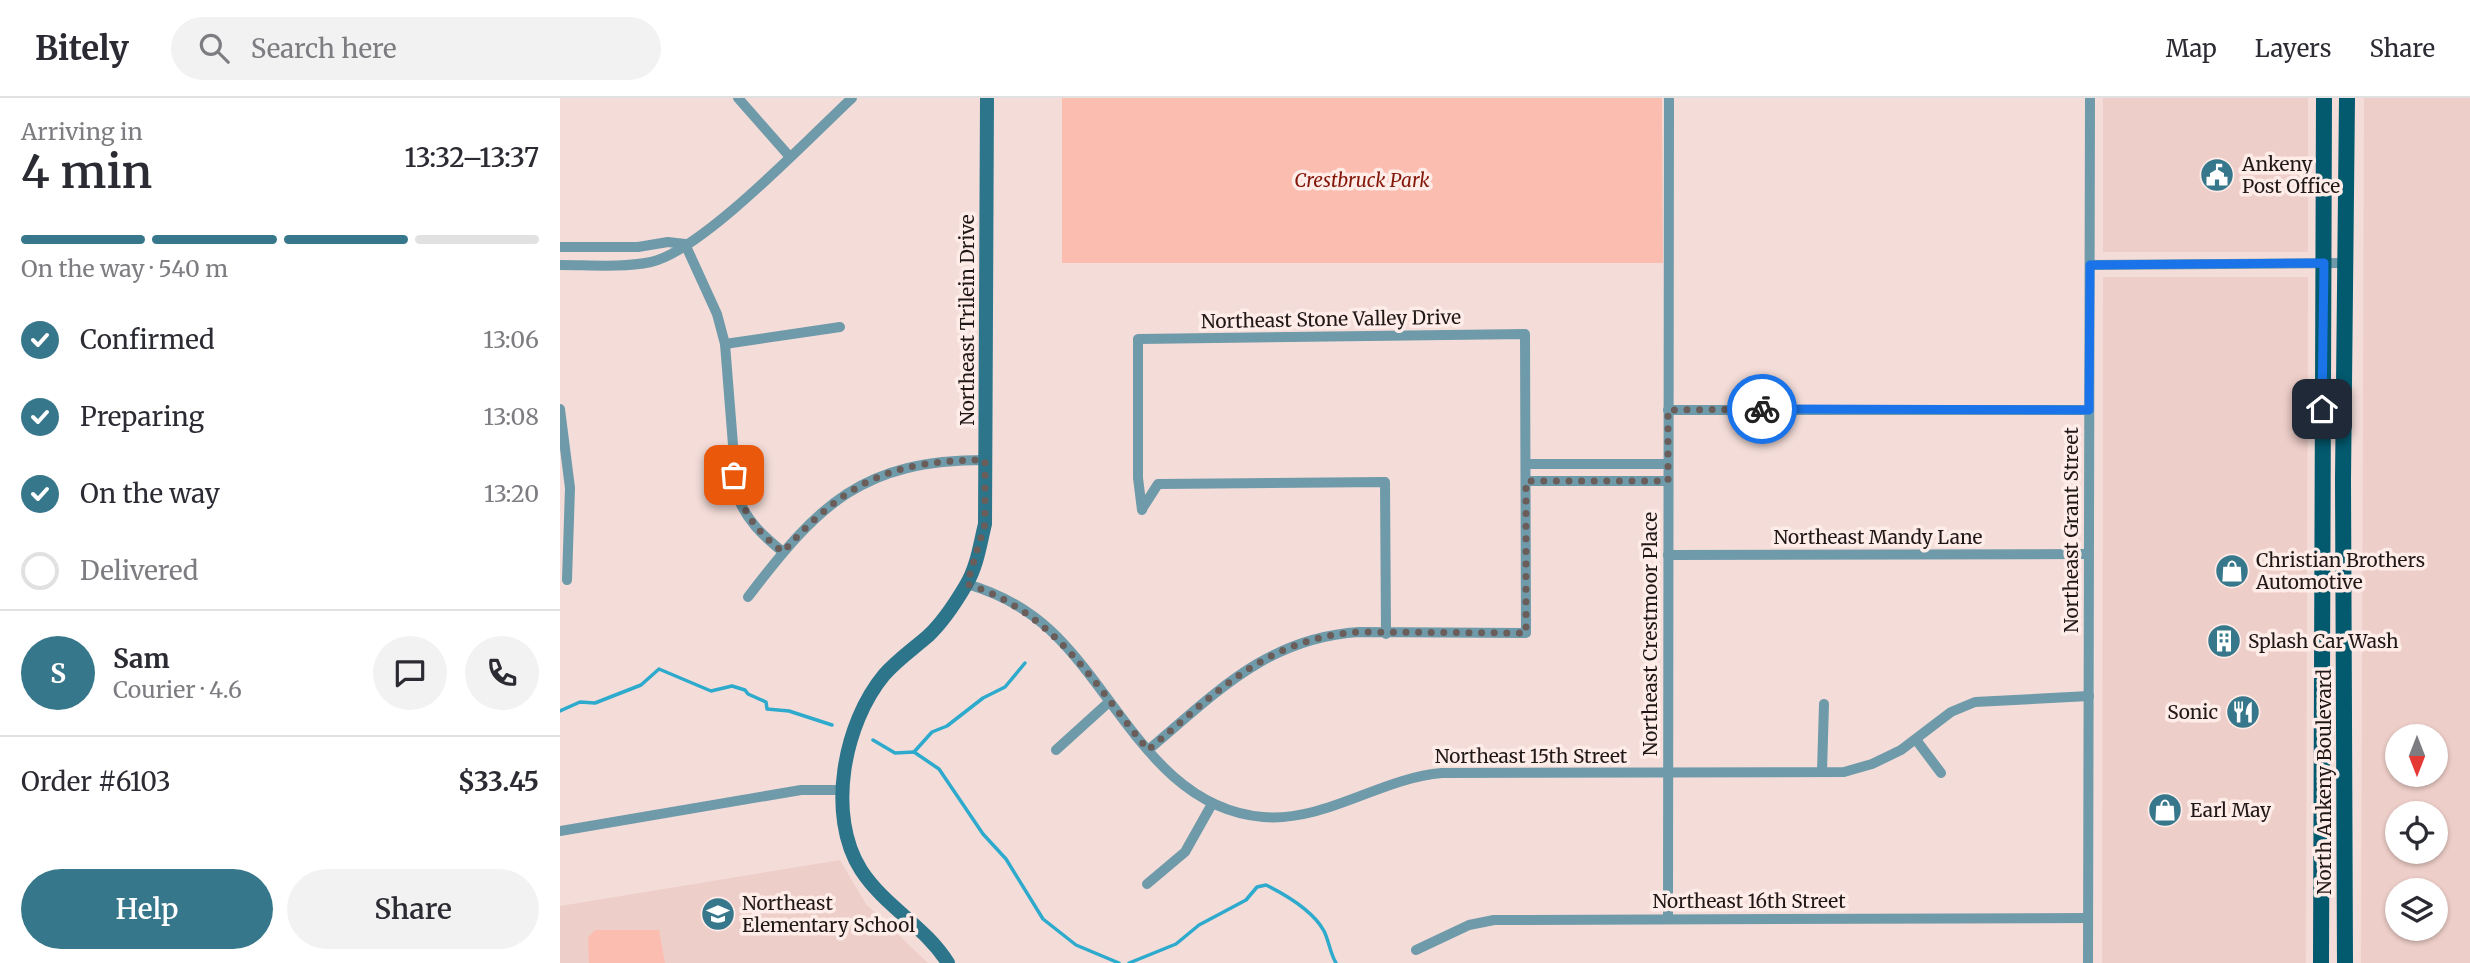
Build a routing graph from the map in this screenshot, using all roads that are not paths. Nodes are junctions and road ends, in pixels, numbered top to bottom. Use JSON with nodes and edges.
{"nodes":[{"id":1,"x":738,"y":98,"type":"edge"},
{"id":2,"x":852,"y":98,"type":"edge"},
{"id":3,"x":987,"y":98,"type":"edge"},
{"id":4,"x":1669,"y":98,"type":"edge"},
{"id":5,"x":2090,"y":98,"type":"edge"},
{"id":6,"x":2324,"y":98,"type":"edge"},
{"id":7,"x":2347,"y":98,"type":"edge"},
{"id":8,"x":790,"y":157,"type":"junction"},
{"id":9,"x":685,"y":244,"type":"junction"},
{"id":10,"x":560,"y":247,"type":"edge"},
{"id":11,"x":2324,"y":263,"type":"junction"},
{"id":12,"x":2347,"y":263,"type":"junction"},
{"id":13,"x":560,"y":265,"type":"edge"},
{"id":14,"x":2090,"y":265,"type":"junction"},
{"id":15,"x":840,"y":327,"type":"dead end"},
{"id":16,"x":725,"y":344,"type":"junction"},
{"id":17,"x":560,"y":409,"type":"edge"},
{"id":18,"x":1668,"y":410,"type":"junction"},
{"id":19,"x":2089,"y":410,"type":"junction"},
{"id":20,"x":985,"y":460,"type":"junction"},
{"id":21,"x":1526,"y":464,"type":"junction"},
{"id":22,"x":1668,"y":464,"type":"junction"},
{"id":23,"x":1138,"y":478,"type":"junction"},
{"id":24,"x":1526,"y":481,"type":"junction"},
{"id":25,"x":1668,"y":481,"type":"junction"},
{"id":26,"x":1158,"y":484,"type":"junction"},
{"id":27,"x":783,"y":552,"type":"junction"},
{"id":28,"x":2089,"y":554,"type":"junction"},
{"id":29,"x":1668,"y":555,"type":"junction"},
{"id":30,"x":566,"y":580,"type":"dead end"},
{"id":31,"x":967,"y":584,"type":"junction"},
{"id":32,"x":748,"y":597,"type":"dead end"},
{"id":33,"x":1386,"y":634,"type":"junction"},
{"id":34,"x":2089,"y":696,"type":"junction"},
{"id":35,"x":1109,"y":702,"type":"junction"},
{"id":36,"x":1824,"y":704,"type":"dead end"},
{"id":37,"x":1917,"y":741,"type":"junction"},
{"id":38,"x":1056,"y":750,"type":"dead end"},
{"id":39,"x":1148,"y":750,"type":"junction"},
{"id":40,"x":1822,"y":772,"type":"junction"},
{"id":41,"x":1668,"y":773,"type":"junction"},
{"id":42,"x":1941,"y":773,"type":"dead end"},
{"id":43,"x":842,"y":790,"type":"junction"},
{"id":44,"x":1212,"y":804,"type":"junction"},
{"id":45,"x":560,"y":831,"type":"edge"},
{"id":46,"x":1147,"y":884,"type":"dead end"},
{"id":47,"x":1668,"y":918,"type":"junction"},
{"id":48,"x":2088,"y":918,"type":"junction"},
{"id":49,"x":1416,"y":950,"type":"dead end"},
{"id":50,"x":948,"y":963,"type":"edge"},
{"id":51,"x":2088,"y":963,"type":"edge"},
{"id":52,"x":2321,"y":963,"type":"edge"},
{"id":53,"x":2345,"y":963,"type":"edge"}],
"edges":[{"from":1,"to":8,"type":"street"},
{"from":2,"to":8,"type":"street"},
{"from":3,"to":20,"type":"street","name":"Northeast Trilein Drive"},
{"from":4,"to":18,"type":"street","name":"Northeast Crestmoor Place"},
{"from":5,"to":14,"type":"street","name":"Northeast Grant Street"},
{"from":6,"to":11,"type":"main road","name":"North Ankeny Boulevard"},
{"from":7,"to":12,"type":"main road","name":"North Ankeny Boulevard"},
{"from":8,"to":9,"type":"street"},
{"from":9,"to":10,"type":"street"},
{"from":9,"to":13,"type":"street"},
{"from":9,"to":16,"type":"street"},
{"from":11,"to":12,"type":"street"},
{"from":11,"to":14,"type":"street"},
{"from":11,"to":52,"type":"main road","name":"North Ankeny Boulevard"},
{"from":12,"to":53,"type":"main road","name":"North Ankeny Boulevard"},
{"from":14,"to":19,"type":"street","name":"Northeast Grant Street"},
{"from":15,"to":16,"type":"street"},
{"from":16,"to":27,"type":"street"},
{"from":17,"to":30,"type":"street"},
{"from":18,"to":19,"type":"street"},
{"from":18,"to":22,"type":"street","name":"Northeast Crestmoor Place"},
{"from":19,"to":28,"type":"street","name":"Northeast Grant Street"},
{"from":20,"to":27,"type":"street"},
{"from":20,"to":31,"type":"street","name":"Northeast Trilein Drive"},
{"from":21,"to":22,"type":"street"},
{"from":21,"to":23,"type":"street","name":"Northeast Stone Valley Drive"},
{"from":21,"to":24,"type":"street"},
{"from":22,"to":25,"type":"street","name":"Northeast Crestmoor Place"},
{"from":23,"to":26,"type":"street"},
{"from":23,"to":26,"type":"street"},
{"from":24,"to":25,"type":"street"},
{"from":24,"to":33,"type":"street"},
{"from":25,"to":29,"type":"street","name":"Northeast Crestmoor Place"},
{"from":26,"to":33,"type":"street"},
{"from":27,"to":32,"type":"street"},
{"from":28,"to":29,"type":"street","name":"Northeast Mandy Lane"},
{"from":28,"to":34,"type":"street","name":"Northeast Grant Street"},
{"from":29,"to":41,"type":"street","name":"Northeast Crestmoor Place"},
{"from":31,"to":35,"type":"street","name":"Northeast 15th Street"},
{"from":31,"to":43,"type":"street","name":"Northeast Trilein Drive"},
{"from":33,"to":39,"type":"street"},
{"from":34,"to":37,"type":"street","name":"Northeast 15th Street"},
{"from":34,"to":48,"type":"street","name":"Northeast Grant Street"},
{"from":35,"to":38,"type":"street"},
{"from":35,"to":39,"type":"street","name":"Northeast 15th Street"},
{"from":36,"to":40,"type":"street"},
{"from":37,"to":40,"type":"street","name":"Northeast 15th Street"},
{"from":37,"to":42,"type":"street"},
{"from":39,"to":44,"type":"street","name":"Northeast 15th Street"},
{"from":40,"to":41,"type":"street","name":"Northeast 15th Street"},
{"from":41,"to":44,"type":"street","name":"Northeast 15th Street"},
{"from":41,"to":47,"type":"street","name":"Northeast Crestmoor Place"},
{"from":43,"to":45,"type":"street"},
{"from":43,"to":50,"type":"street","name":"Northeast Trilein Drive"},
{"from":44,"to":46,"type":"street"},
{"from":47,"to":48,"type":"street","name":"Northeast 16th Street"},
{"from":47,"to":49,"type":"street","name":"Northeast 16th Street"},
{"from":48,"to":51,"type":"street","name":"Northeast Grant Street"}]}
